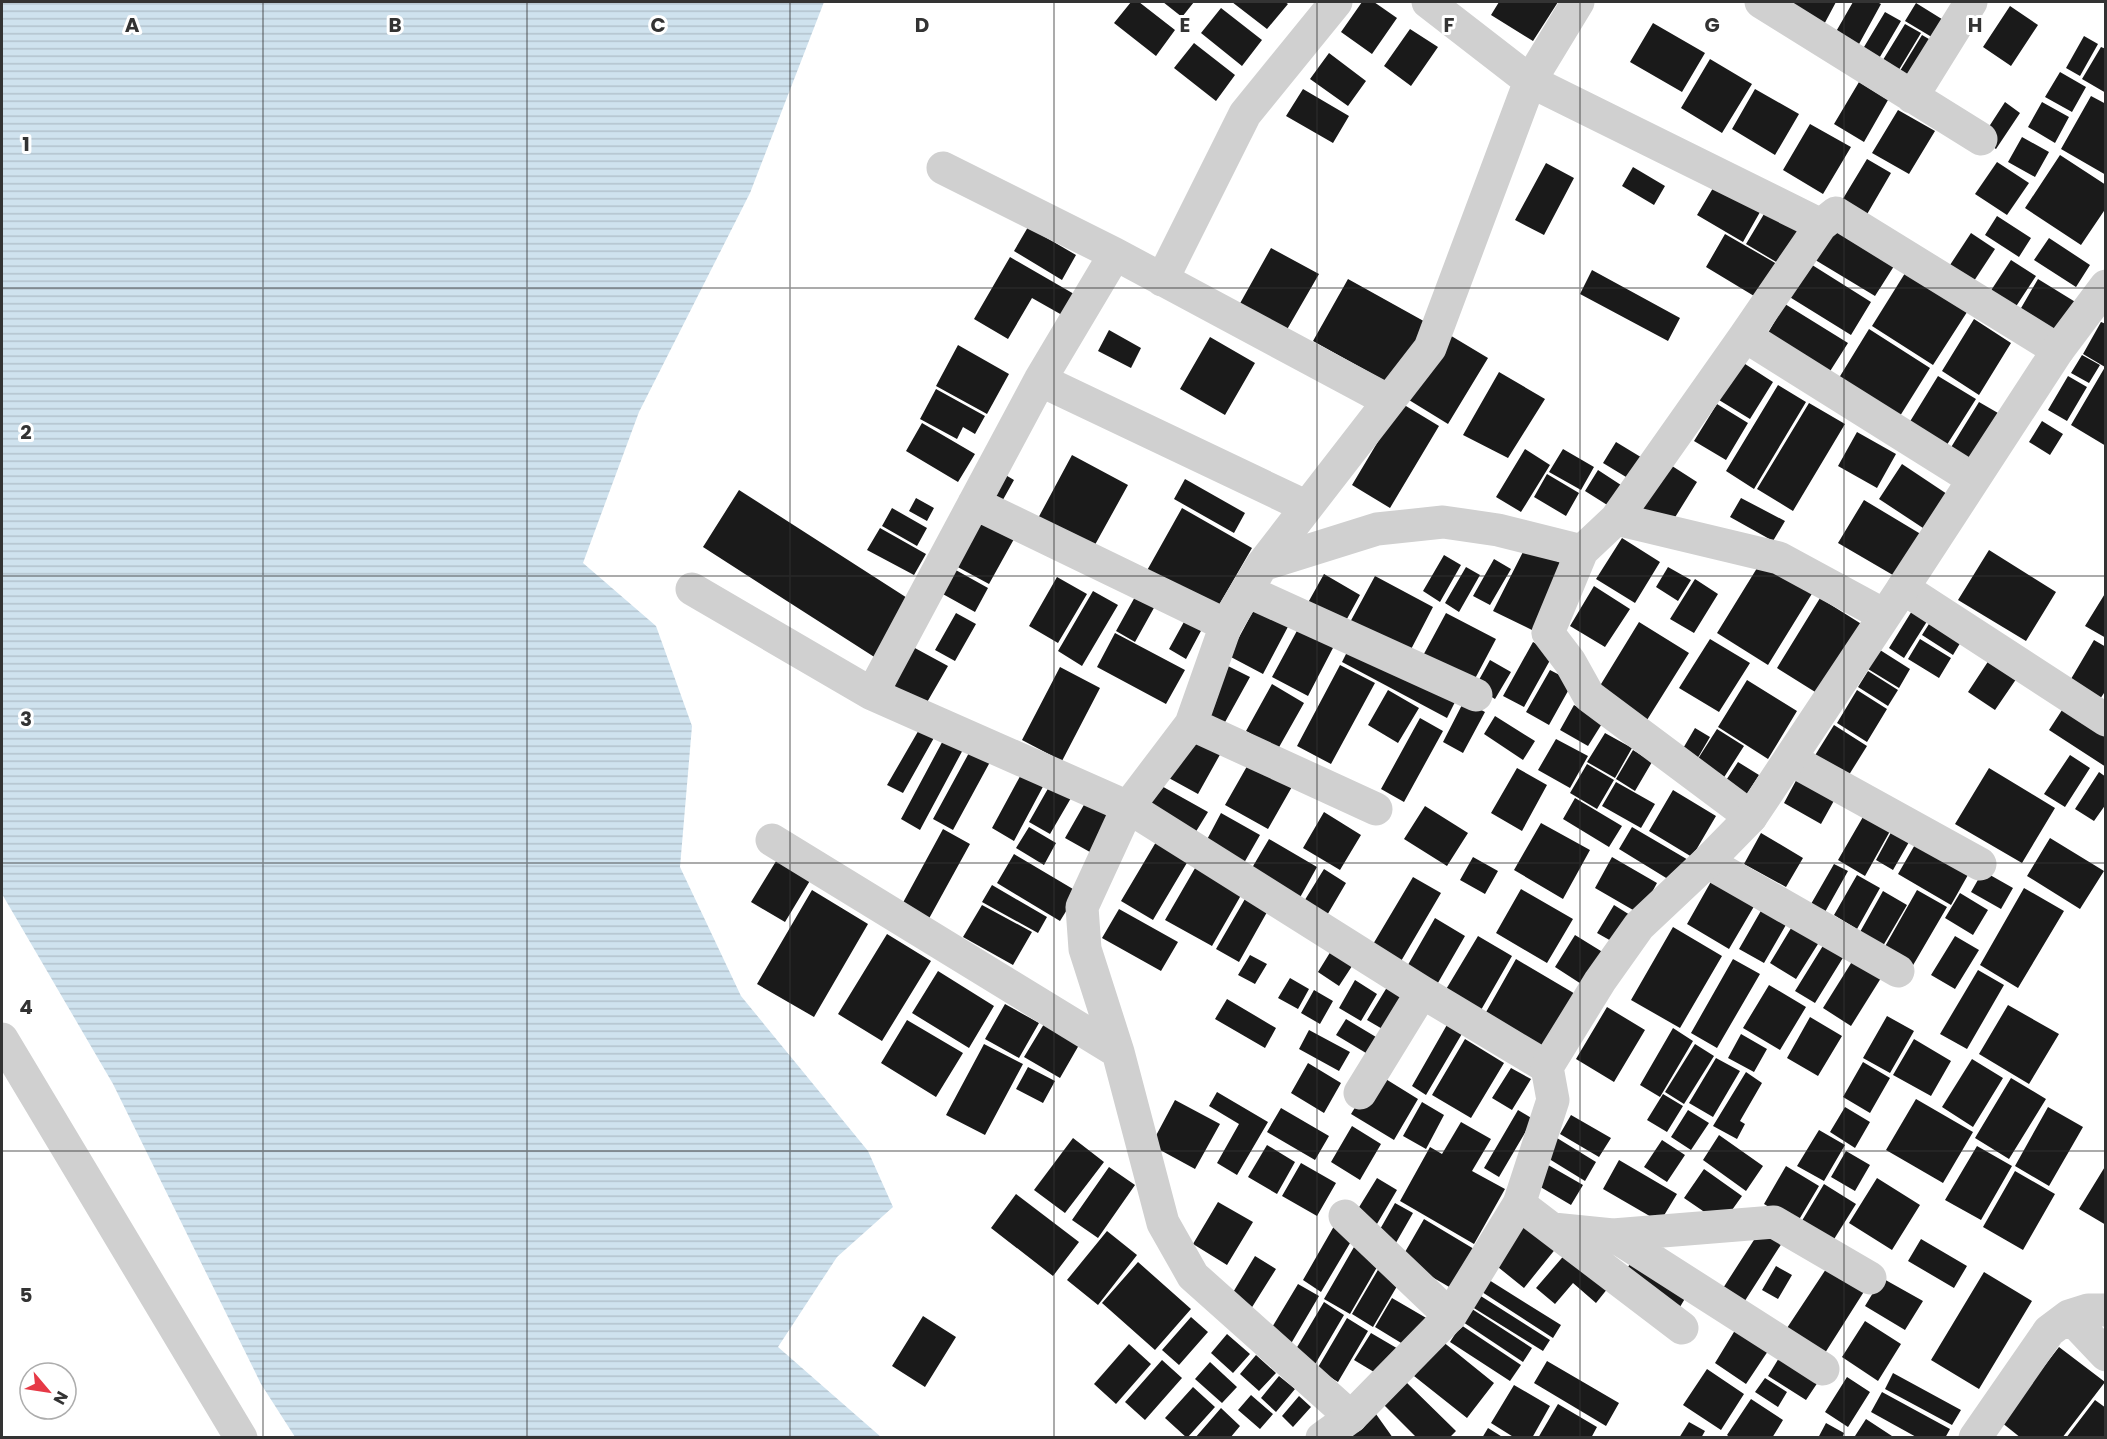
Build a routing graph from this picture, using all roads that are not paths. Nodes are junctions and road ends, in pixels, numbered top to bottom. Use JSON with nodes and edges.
{"nodes":[{"id":1,"x":1336,"y":2,"type":"edge"},
{"id":2,"x":1428,"y":2,"type":"edge"},
{"id":3,"x":1578,"y":2,"type":"edge"},
{"id":4,"x":1761,"y":2,"type":"edge"},
{"id":5,"x":1971,"y":2,"type":"edge"},
{"id":6,"x":1530,"y":81,"type":"junction"},
{"id":7,"x":1912,"y":98,"type":"junction"},
{"id":8,"x":1981,"y":139,"type":"dead end"},
{"id":9,"x":943,"y":168,"type":"dead end"},
{"id":10,"x":1821,"y":225,"type":"junction"},
{"id":11,"x":1115,"y":254,"type":"junction"},
{"id":12,"x":1162,"y":280,"type":"junction"},
{"id":13,"x":2106,"y":286,"type":"edge"},
{"id":14,"x":1745,"y":336,"type":"junction"},
{"id":15,"x":2058,"y":350,"type":"junction"},
{"id":16,"x":1040,"y":380,"type":"junction"},
{"id":17,"x":1389,"y":400,"type":"junction"},
{"id":18,"x":1973,"y":479,"type":"junction"},
{"id":19,"x":974,"y":503,"type":"junction"},
{"id":20,"x":1307,"y":507,"type":"junction"},
{"id":21,"x":1616,"y":519,"type":"junction"},
{"id":22,"x":1582,"y":551,"type":"junction"},
{"id":23,"x":1254,"y":578,"type":"junction"},
{"id":24,"x":1903,"y":588,"type":"junction"},
{"id":25,"x":692,"y":590,"type":"dead end"},
{"id":26,"x":1884,"y":615,"type":"junction"},
{"id":27,"x":1227,"y":625,"type":"junction"},
{"id":28,"x":873,"y":693,"type":"junction"},
{"id":29,"x":1476,"y":695,"type":"dead end"},
{"id":30,"x":2106,"y":720,"type":"edge"},
{"id":31,"x":1191,"y":724,"type":"junction"},
{"id":32,"x":1790,"y":759,"type":"junction"},
{"id":33,"x":1128,"y":807,"type":"junction"},
{"id":34,"x":1376,"y":809,"type":"dead end"},
{"id":35,"x":1750,"y":817,"type":"junction"},
{"id":36,"x":772,"y":840,"type":"dead end"},
{"id":37,"x":1707,"y":862,"type":"junction"},
{"id":38,"x":1980,"y":864,"type":"dead end"},
{"id":39,"x":1898,"y":971,"type":"dead end"},
{"id":40,"x":1422,"y":992,"type":"junction"},
{"id":41,"x":2,"y":1039,"type":"edge"},
{"id":42,"x":1118,"y":1052,"type":"junction"},
{"id":43,"x":1547,"y":1067,"type":"junction"},
{"id":44,"x":1360,"y":1093,"type":"dead end"},
{"id":45,"x":1519,"y":1204,"type":"junction"},
{"id":46,"x":1345,"y":1215,"type":"dead end"},
{"id":47,"x":1553,"y":1229,"type":"junction"},
{"id":48,"x":1612,"y":1235,"type":"junction"},
{"id":49,"x":1870,"y":1278,"type":"dead end"},
{"id":50,"x":2106,"y":1310,"type":"edge"},
{"id":51,"x":1450,"y":1316,"type":"junction"},
{"id":52,"x":2069,"y":1316,"type":"junction"},
{"id":53,"x":1682,"y":1328,"type":"dead end"},
{"id":54,"x":2106,"y":1355,"type":"edge"},
{"id":55,"x":1823,"y":1369,"type":"dead end"},
{"id":56,"x":1351,"y":1417,"type":"junction"},
{"id":57,"x":241,"y":1437,"type":"edge"},
{"id":58,"x":1322,"y":1437,"type":"edge"},
{"id":59,"x":1976,"y":1437,"type":"edge"}],
"edges":[{"from":1,"to":12,"type":"street"},
{"from":2,"to":6,"type":"street"},
{"from":3,"to":6,"type":"street"},
{"from":4,"to":7,"type":"street"},
{"from":5,"to":7,"type":"street"},
{"from":6,"to":10,"type":"street"},
{"from":6,"to":17,"type":"street"},
{"from":7,"to":8,"type":"street"},
{"from":9,"to":11,"type":"street"},
{"from":10,"to":14,"type":"street"},
{"from":10,"to":15,"type":"street"},
{"from":11,"to":12,"type":"street"},
{"from":11,"to":16,"type":"street"},
{"from":12,"to":17,"type":"street"},
{"from":13,"to":15,"type":"street"},
{"from":14,"to":18,"type":"street"},
{"from":14,"to":21,"type":"street"},
{"from":15,"to":18,"type":"street"},
{"from":16,"to":19,"type":"street"},
{"from":16,"to":20,"type":"street"},
{"from":17,"to":20,"type":"street"},
{"from":18,"to":24,"type":"street"},
{"from":19,"to":27,"type":"street"},
{"from":19,"to":28,"type":"street"},
{"from":20,"to":23,"type":"street"},
{"from":21,"to":22,"type":"street"},
{"from":21,"to":26,"type":"street"},
{"from":22,"to":23,"type":"street"},
{"from":22,"to":35,"type":"street"},
{"from":23,"to":27,"type":"street"},
{"from":23,"to":29,"type":"street"},
{"from":24,"to":26,"type":"street"},
{"from":24,"to":30,"type":"street"},
{"from":25,"to":28,"type":"street"},
{"from":26,"to":32,"type":"street"},
{"from":27,"to":31,"type":"street"},
{"from":28,"to":33,"type":"street"},
{"from":31,"to":33,"type":"street"},
{"from":31,"to":34,"type":"street"},
{"from":32,"to":35,"type":"street"},
{"from":32,"to":38,"type":"street"},
{"from":33,"to":40,"type":"street"},
{"from":33,"to":42,"type":"street"},
{"from":35,"to":37,"type":"street"},
{"from":36,"to":42,"type":"street"},
{"from":37,"to":39,"type":"street"},
{"from":37,"to":43,"type":"street"},
{"from":40,"to":43,"type":"street"},
{"from":40,"to":44,"type":"street"},
{"from":41,"to":57,"type":"street"},
{"from":42,"to":56,"type":"street"},
{"from":43,"to":45,"type":"street"},
{"from":45,"to":47,"type":"street"},
{"from":45,"to":51,"type":"street"},
{"from":46,"to":51,"type":"street"},
{"from":47,"to":48,"type":"street"},
{"from":47,"to":53,"type":"street"},
{"from":48,"to":49,"type":"street"},
{"from":48,"to":55,"type":"street"},
{"from":50,"to":52,"type":"street"},
{"from":51,"to":56,"type":"street"},
{"from":52,"to":54,"type":"street"},
{"from":52,"to":59,"type":"street"},
{"from":56,"to":58,"type":"street"}]}
